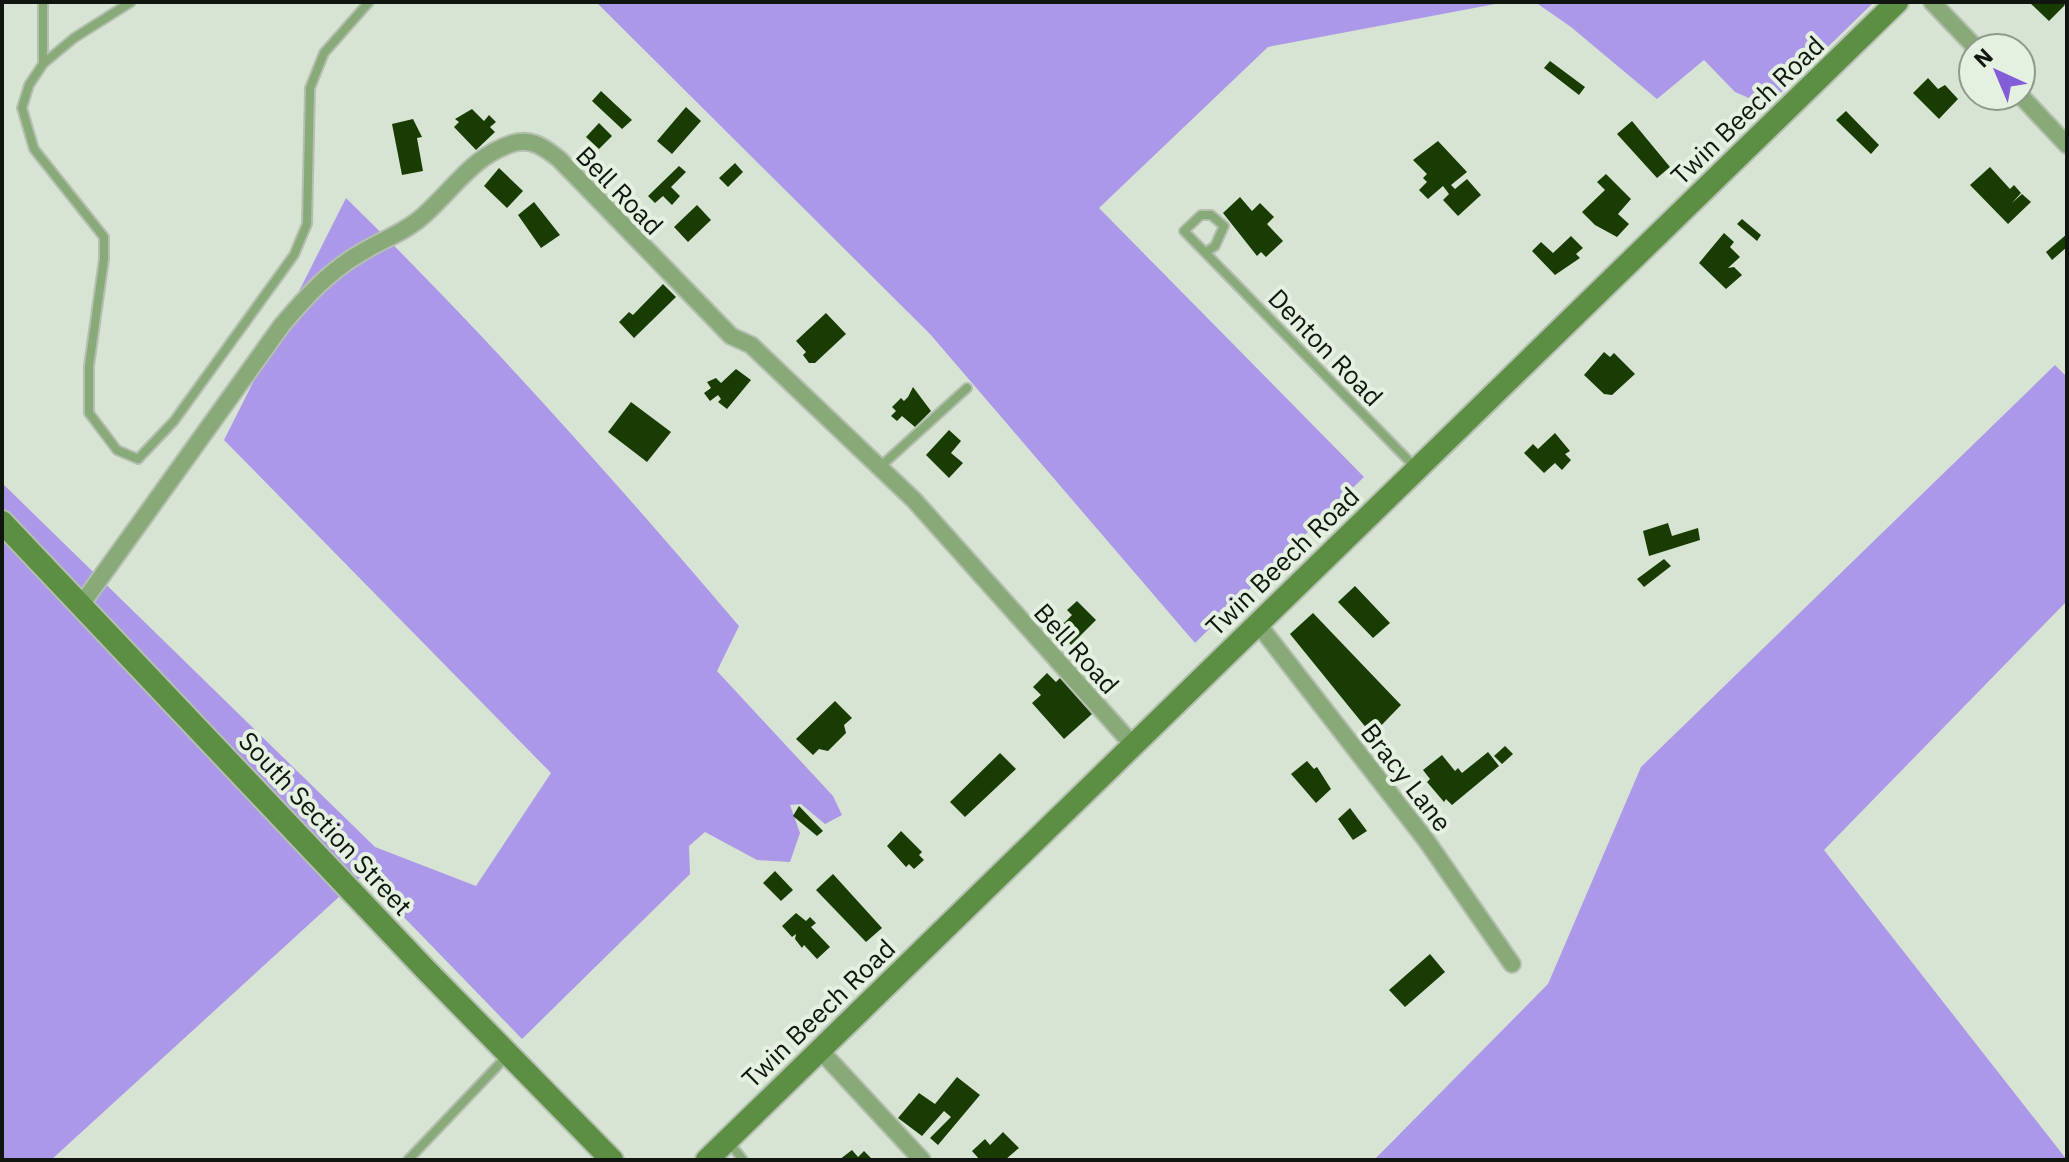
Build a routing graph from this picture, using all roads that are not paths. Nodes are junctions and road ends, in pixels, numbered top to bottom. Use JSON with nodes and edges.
{"nodes":[{"id":1,"x":43,"y":2,"type":"edge"},
{"id":2,"x":131,"y":2,"type":"edge"},
{"id":3,"x":369,"y":2,"type":"edge"},
{"id":4,"x":1897,"y":2,"type":"edge"},
{"id":5,"x":1932,"y":2,"type":"edge"},
{"id":6,"x":1961,"y":32,"type":"edge"},
{"id":7,"x":43,"y":64,"type":"junction"},
{"id":8,"x":2036,"y":112,"type":"edge"},
{"id":9,"x":2067,"y":145,"type":"edge"},
{"id":10,"x":1206,"y":252,"type":"junction"},
{"id":11,"x":967,"y":388,"type":"dead end"},
{"id":12,"x":881,"y":466,"type":"junction"},
{"id":13,"x":1417,"y":470,"type":"junction"},
{"id":14,"x":2,"y":522,"type":"edge"},
{"id":15,"x":81,"y":605,"type":"junction"},
{"id":16,"x":1258,"y":624,"type":"junction"},
{"id":17,"x":1133,"y":745,"type":"junction"},
{"id":18,"x":1512,"y":964,"type":"dead end"},
{"id":19,"x":820,"y":1050,"type":"junction"},
{"id":20,"x":510,"y":1053,"type":"junction"},
{"id":21,"x":726,"y":1139,"type":"junction"},
{"id":22,"x":408,"y":1160,"type":"edge"},
{"id":23,"x":612,"y":1160,"type":"edge"},
{"id":24,"x":707,"y":1160,"type":"edge"},
{"id":25,"x":743,"y":1160,"type":"edge"},
{"id":26,"x":922,"y":1160,"type":"edge"}],
"edges":[{"from":1,"to":7,"type":"lane"},
{"from":2,"to":7,"type":"lane"},
{"from":3,"to":7,"type":"lane"},
{"from":4,"to":13,"type":"street","name":"Twin Beech Road"},
{"from":5,"to":6,"type":"street"},
{"from":8,"to":9,"type":"street"},
{"from":10,"to":10,"type":"lane","name":"Denton Road"},
{"from":10,"to":13,"type":"lane","name":"Denton Road"},
{"from":11,"to":12,"type":"lane"},
{"from":12,"to":15,"type":"street","name":"Bell Road"},
{"from":12,"to":17,"type":"street","name":"Bell Road"},
{"from":13,"to":16,"type":"street","name":"Twin Beech Road"},
{"from":14,"to":15,"type":"street","name":"South Section Street"},
{"from":15,"to":20,"type":"street","name":"South Section Street"},
{"from":16,"to":17,"type":"street","name":"Twin Beech Road"},
{"from":16,"to":18,"type":"street","name":"Bracy Lane"},
{"from":17,"to":19,"type":"street","name":"Twin Beech Road"},
{"from":19,"to":21,"type":"street","name":"Twin Beech Road"},
{"from":19,"to":26,"type":"street"},
{"from":20,"to":22,"type":"lane"},
{"from":20,"to":23,"type":"street","name":"South Section Street"},
{"from":21,"to":24,"type":"street","name":"Twin Beech Road"},
{"from":21,"to":25,"type":"lane"}]}
